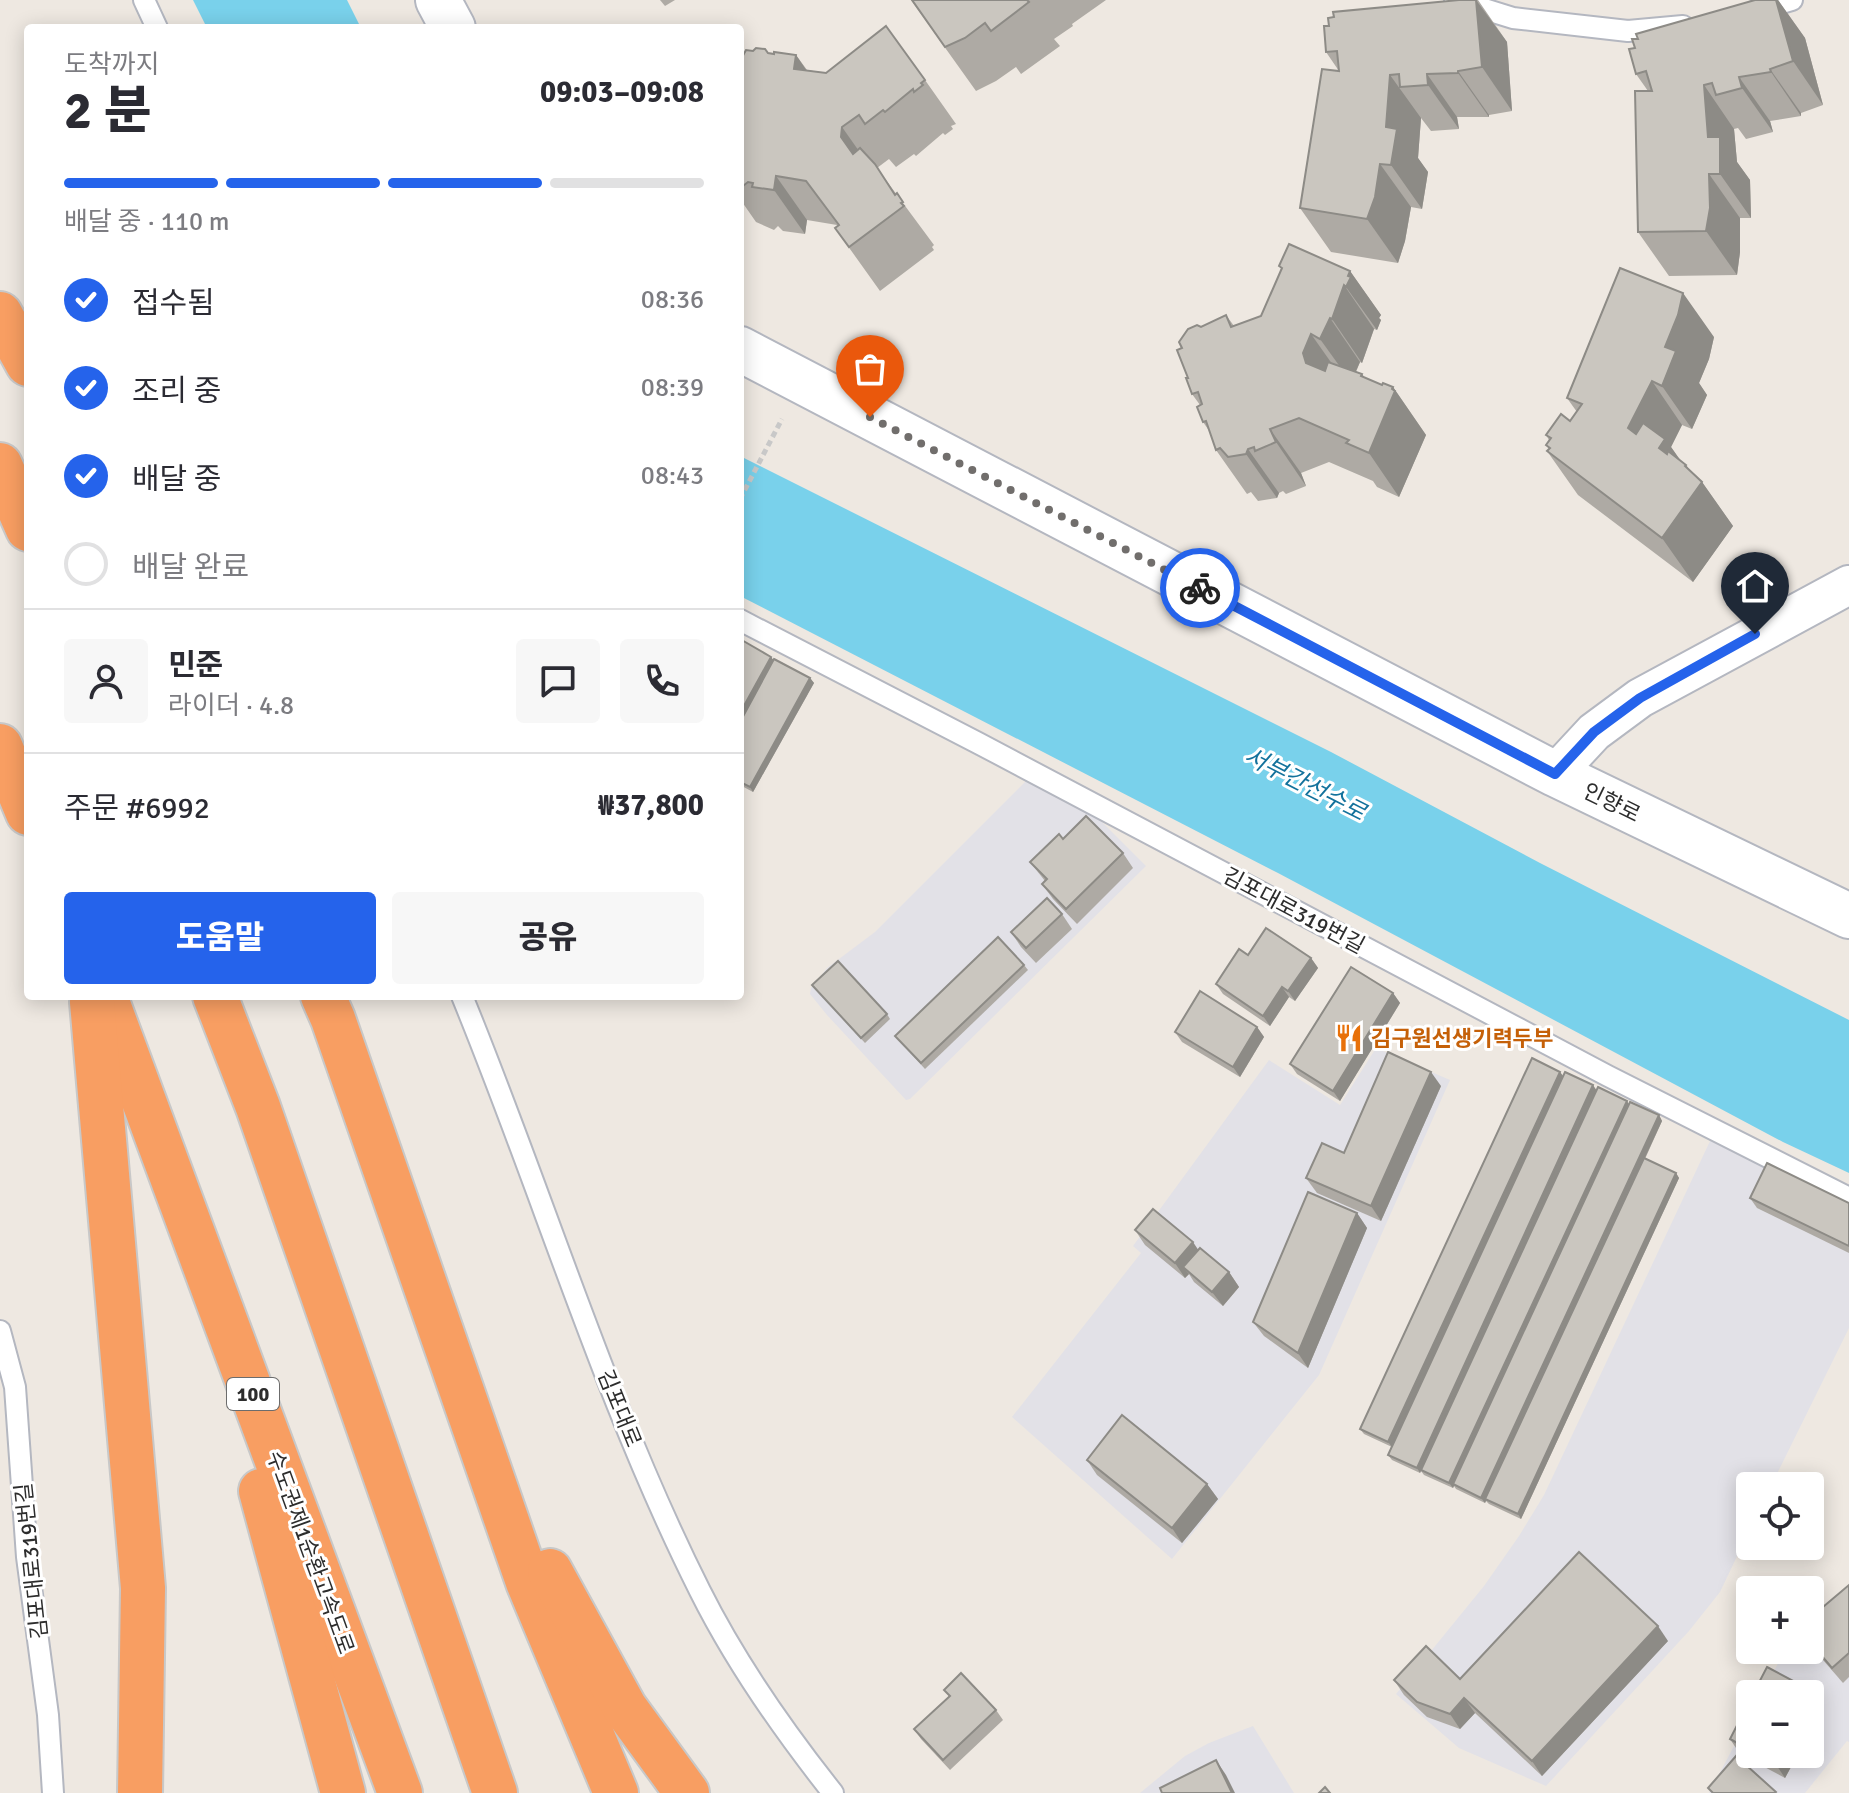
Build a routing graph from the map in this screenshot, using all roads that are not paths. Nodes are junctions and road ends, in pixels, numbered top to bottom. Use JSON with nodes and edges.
{"nodes":[{"id":1,"x":144,"y":0,"type":"edge"},
{"id":2,"x":438,"y":0,"type":"edge"},
{"id":3,"x":1455,"y":0,"type":"edge"},
{"id":4,"x":1792,"y":0,"type":"edge"},
{"id":5,"x":1734,"y":18,"type":"edge"},
{"id":6,"x":155,"y":24,"type":"edge"},
{"id":7,"x":451,"y":24,"type":"edge"},
{"id":8,"x":1704,"y":24,"type":"edge"},
{"id":9,"x":0,"y":314,"type":"edge"},
{"id":10,"x":744,"y":351,"type":"edge"},
{"id":11,"x":24,"y":357,"type":"edge"},
{"id":12,"x":0,"y":465,"type":"edge"},
{"id":13,"x":24,"y":520,"type":"edge"},
{"id":14,"x":1849,"y":585,"type":"edge"},
{"id":15,"x":744,"y":622,"type":"edge"},
{"id":16,"x":0,"y":746,"type":"edge"},
{"id":17,"x":1555,"y":774,"type":"junction"},
{"id":18,"x":24,"y":803,"type":"edge"},
{"id":19,"x":1849,"y":916,"type":"edge"},
{"id":20,"x":91,"y":1000,"type":"edge"},
{"id":21,"x":106,"y":1000,"type":"edge"},
{"id":22,"x":217,"y":1000,"type":"edge"},
{"id":23,"x":325,"y":1000,"type":"edge"},
{"id":24,"x":464,"y":1000,"type":"edge"},
{"id":25,"x":1849,"y":1198,"type":"edge"},
{"id":26,"x":186,"y":1214,"type":"junction"},
{"id":27,"x":0,"y":1331,"type":"edge"},
{"id":28,"x":486,"y":1460,"type":"junction"},
{"id":29,"x":53,"y":1793,"type":"edge"},
{"id":30,"x":140,"y":1793,"type":"edge"},
{"id":31,"x":343,"y":1793,"type":"edge"},
{"id":32,"x":400,"y":1793,"type":"edge"},
{"id":33,"x":495,"y":1793,"type":"edge"},
{"id":34,"x":616,"y":1793,"type":"edge"},
{"id":35,"x":687,"y":1793,"type":"edge"},
{"id":36,"x":833,"y":1793,"type":"edge"}],
"edges":[{"from":1,"to":6,"type":"lane"},
{"from":2,"to":7,"type":"street"},
{"from":3,"to":8,"type":"lane"},
{"from":4,"to":5,"type":"lane"},
{"from":9,"to":11,"type":"highway"},
{"from":10,"to":17,"type":"street","name":"인향로"},
{"from":12,"to":13,"type":"highway"},
{"from":14,"to":17,"type":"street"},
{"from":15,"to":25,"type":"lane","name":"김포대로319번길"},
{"from":16,"to":18,"type":"highway"},
{"from":17,"to":19,"type":"street","name":"인향로"},
{"from":20,"to":30,"type":"highway"},
{"from":21,"to":26,"type":"highway","name":"수도권제1순환고속도로","number":"100"},
{"from":22,"to":33,"type":"highway"},
{"from":23,"to":28,"type":"highway"},
{"from":24,"to":36,"type":"lane","name":"김포대로"},
{"from":26,"to":31,"type":"highway"},
{"from":26,"to":32,"type":"highway","name":"수도권제1순환고속도로","number":"100"},
{"from":27,"to":29,"type":"lane","name":"김포대로319번길"},
{"from":28,"to":34,"type":"highway"},
{"from":28,"to":35,"type":"highway"}]}
